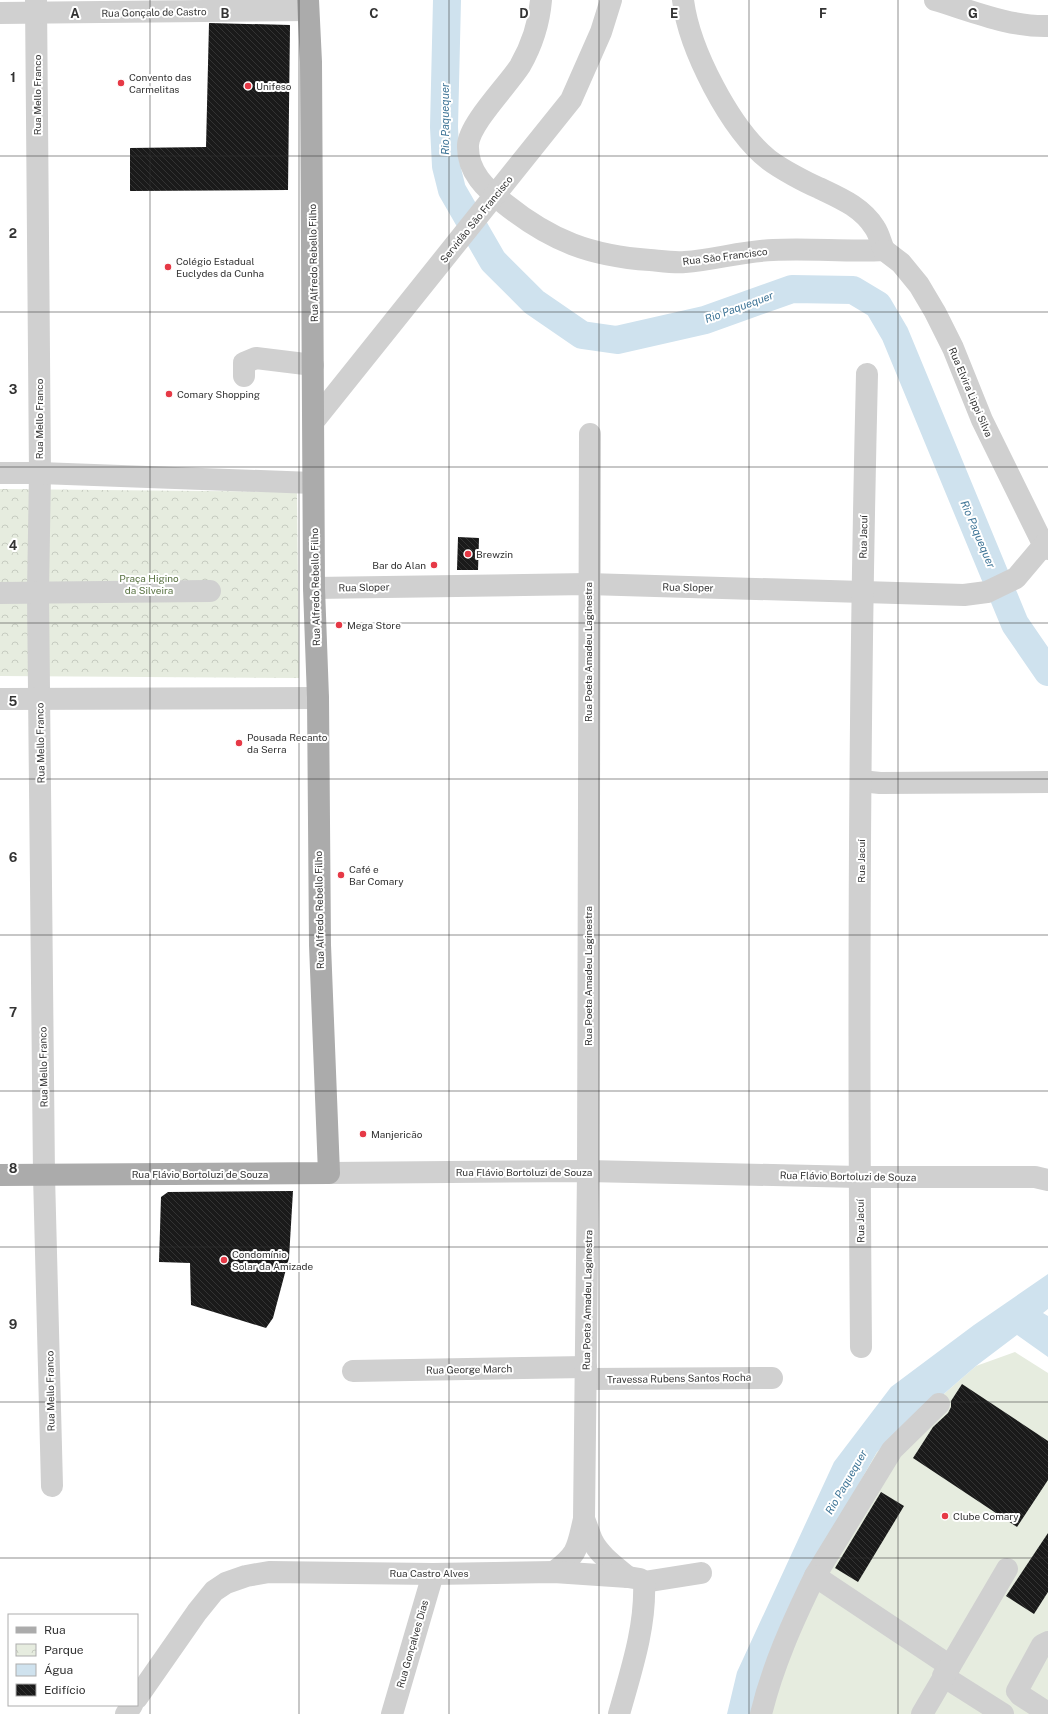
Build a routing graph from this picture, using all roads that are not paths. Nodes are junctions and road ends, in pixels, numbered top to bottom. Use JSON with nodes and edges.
{"nodes":[{"id":1,"x":541,"y":0,"type":"edge"},
{"id":2,"x":611,"y":0,"type":"edge"},
{"id":3,"x":683,"y":0,"type":"edge"},
{"id":4,"x":935,"y":0,"type":"edge"},
{"id":5,"x":308,"y":5,"type":"edge"},
{"id":6,"x":36,"y":7,"type":"edge"},
{"id":7,"x":0,"y":13,"type":"edge"},
{"id":8,"x":1048,"y":26,"type":"edge"},
{"id":9,"x":884,"y":250,"type":"junction"},
{"id":10,"x":313,"y":365,"type":"junction"},
{"id":11,"x":867,"y":374,"type":"dead end"},
{"id":12,"x":244,"y":376,"type":"dead end"},
{"id":13,"x":314,"y":421,"type":"junction"},
{"id":14,"x":590,"y":434,"type":"dead end"},
{"id":15,"x":0,"y":473,"type":"edge"},
{"id":16,"x":40,"y":473,"type":"junction"},
{"id":17,"x":313,"y":482,"type":"junction"},
{"id":18,"x":1047,"y":545,"type":"edge"},
{"id":19,"x":588,"y":584,"type":"junction"},
{"id":20,"x":314,"y":588,"type":"junction"},
{"id":21,"x":210,"y":591,"type":"dead end"},
{"id":22,"x":862,"y":591,"type":"junction"},
{"id":23,"x":0,"y":593,"type":"edge"},
{"id":24,"x":38,"y":593,"type":"junction"},
{"id":25,"x":40,"y":698,"type":"junction"},
{"id":26,"x":318,"y":698,"type":"junction"},
{"id":27,"x":0,"y":699,"type":"edge"},
{"id":28,"x":861,"y":781,"type":"junction"},
{"id":29,"x":1048,"y":782,"type":"edge"},
{"id":30,"x":588,"y":1171,"type":"junction"},
{"id":31,"x":329,"y":1173,"type":"junction"},
{"id":32,"x":0,"y":1175,"type":"edge"},
{"id":33,"x":44,"y":1175,"type":"junction"},
{"id":34,"x":859,"y":1177,"type":"junction"},
{"id":35,"x":1048,"y":1180,"type":"edge"},
{"id":36,"x":861,"y":1348,"type":"dead end"},
{"id":37,"x":353,"y":1371,"type":"dead end"},
{"id":38,"x":586,"y":1373,"type":"junction"},
{"id":39,"x":772,"y":1378,"type":"dead end"},
{"id":40,"x":939,"y":1404,"type":"dead end"},
{"id":41,"x":52,"y":1486,"type":"dead end"},
{"id":42,"x":584,"y":1519,"type":"junction"},
{"id":43,"x":1007,"y":1569,"type":"dead end"},
{"id":44,"x":554,"y":1572,"type":"junction"},
{"id":45,"x":701,"y":1573,"type":"dead end"},
{"id":46,"x":433,"y":1574,"type":"junction"},
{"id":47,"x":815,"y":1576,"type":"junction"},
{"id":48,"x":636,"y":1579,"type":"junction"},
{"id":49,"x":1048,"y":1642,"type":"edge"},
{"id":50,"x":947,"y":1671,"type":"junction"},
{"id":51,"x":138,"y":1697,"type":"edge"},
{"id":52,"x":1042,"y":1712,"type":"edge"},
{"id":53,"x":392,"y":1714,"type":"edge"},
{"id":54,"x":620,"y":1714,"type":"edge"},
{"id":55,"x":761,"y":1714,"type":"edge"},
{"id":56,"x":922,"y":1714,"type":"edge"},
{"id":57,"x":1003,"y":1714,"type":"edge"}],
"edges":[{"from":1,"to":9,"type":"street","name":"Rua São Francisco"},
{"from":2,"to":13,"type":"street","name":"Servidão São Francisco"},
{"from":3,"to":9,"type":"street"},
{"from":4,"to":8,"type":"street"},
{"from":5,"to":6,"type":"street","name":"Rua Gonçalo de Castro"},
{"from":5,"to":10,"type":"main road","name":"Rua Alfredo Rebello Filho"},
{"from":6,"to":7,"type":"street","name":"Rua Gonçalo de Castro"},
{"from":6,"to":16,"type":"street","name":"Rua Mello Franco"},
{"from":9,"to":18,"type":"street","name":"Rua Elvira Lippi Silva"},
{"from":10,"to":12,"type":"street"},
{"from":10,"to":13,"type":"main road","name":"Rua Alfredo Rebello Filho"},
{"from":11,"to":22,"type":"street","name":"Rua Jacuí"},
{"from":13,"to":17,"type":"main road","name":"Rua Alfredo Rebello Filho"},
{"from":14,"to":19,"type":"street","name":"Rua Poeta Amadeu Laginestra"},
{"from":15,"to":16,"type":"street"},
{"from":16,"to":17,"type":"street"},
{"from":16,"to":24,"type":"street","name":"Rua Mello Franco"},
{"from":17,"to":20,"type":"main road","name":"Rua Alfredo Rebello Filho"},
{"from":18,"to":22,"type":"street","name":"Rua Sloper"},
{"from":19,"to":20,"type":"street","name":"Rua Sloper"},
{"from":19,"to":22,"type":"street","name":"Rua Sloper"},
{"from":19,"to":30,"type":"street","name":"Rua Poeta Amadeu Laginestra"},
{"from":20,"to":26,"type":"main road","name":"Rua Alfredo Rebello Filho"},
{"from":21,"to":24,"type":"street"},
{"from":22,"to":28,"type":"street","name":"Rua Jacuí"},
{"from":23,"to":24,"type":"street"},
{"from":24,"to":25,"type":"street","name":"Rua Mello Franco"},
{"from":25,"to":26,"type":"street"},
{"from":25,"to":27,"type":"street"},
{"from":25,"to":33,"type":"street","name":"Rua Mello Franco"},
{"from":26,"to":31,"type":"main road","name":"Rua Alfredo Rebello Filho"},
{"from":28,"to":29,"type":"street"},
{"from":28,"to":34,"type":"street","name":"Rua Jacuí"},
{"from":30,"to":31,"type":"street","name":"Rua Flávio Bortoluzi de Souza"},
{"from":30,"to":34,"type":"street","name":"Rua Flávio Bortoluzi de Souza"},
{"from":30,"to":38,"type":"street","name":"Rua Poeta Amadeu Laginestra"},
{"from":31,"to":33,"type":"main road","name":"Rua Flávio Bortoluzi de Souza"},
{"from":32,"to":33,"type":"main road","name":"Rua Flávio Bortoluzi de Souza"},
{"from":33,"to":41,"type":"street","name":"Rua Mello Franco"},
{"from":34,"to":35,"type":"street","name":"Rua Flávio Bortoluzi de Souza"},
{"from":34,"to":36,"type":"street","name":"Rua Jacuí"},
{"from":37,"to":38,"type":"street","name":"Rua George March"},
{"from":38,"to":39,"type":"street","name":"Travessa Rubens Santos Rocha"},
{"from":38,"to":42,"type":"street","name":"Rua Poeta Amadeu Laginestra"},
{"from":40,"to":47,"type":"street"},
{"from":42,"to":44,"type":"street","name":"Rua Poeta Amadeu Laginestra"},
{"from":42,"to":48,"type":"street","name":"Rua Poeta Amadeu Laginestra"},
{"from":43,"to":50,"type":"street"},
{"from":44,"to":46,"type":"street","name":"Rua Castro Alves"},
{"from":44,"to":48,"type":"street","name":"Rua Castro Alves"},
{"from":45,"to":48,"type":"street","name":"Rua Castro Alves"},
{"from":46,"to":51,"type":"street","name":"Rua Castro Alves"},
{"from":46,"to":53,"type":"street","name":"Rua Gonçalves Dias"},
{"from":47,"to":50,"type":"street"},
{"from":47,"to":55,"type":"street"},
{"from":48,"to":54,"type":"street"},
{"from":49,"to":52,"type":"street"},
{"from":50,"to":56,"type":"street"},
{"from":50,"to":57,"type":"street"}]}
